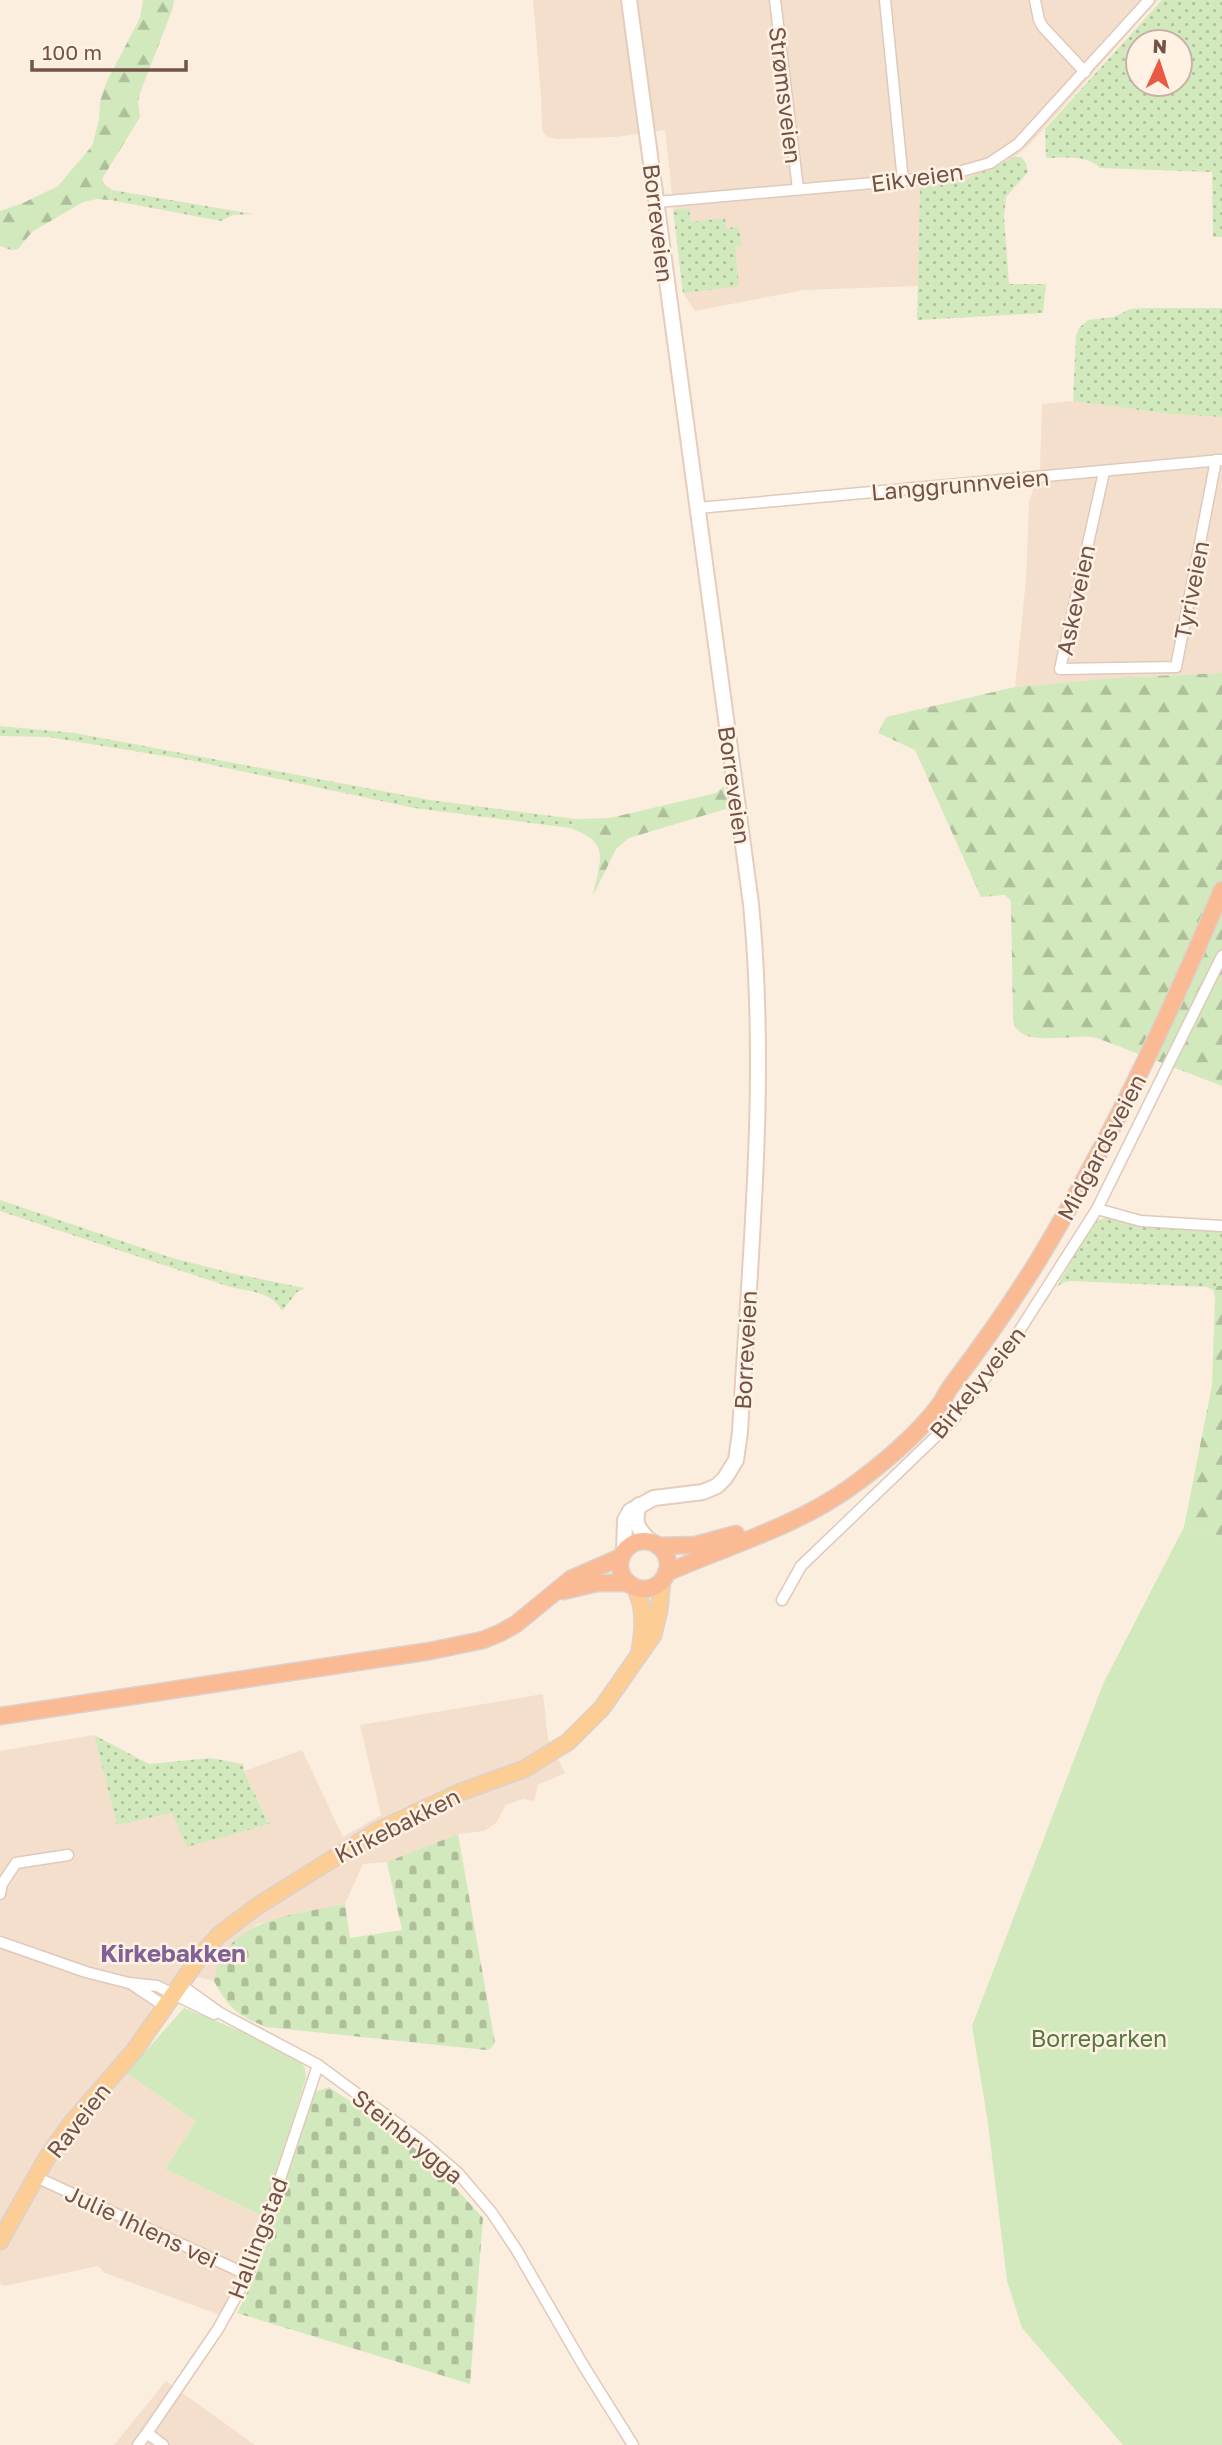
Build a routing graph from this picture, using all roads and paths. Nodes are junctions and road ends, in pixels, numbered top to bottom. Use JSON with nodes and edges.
{"nodes":[{"id":1,"x":629,"y":0,"type":"edge"},
{"id":2,"x":775,"y":0,"type":"edge"},
{"id":3,"x":885,"y":0,"type":"edge"},
{"id":4,"x":1035,"y":0,"type":"edge"},
{"id":5,"x":1149,"y":0,"type":"edge"},
{"id":6,"x":1085,"y":72,"type":"junction"},
{"id":7,"x":903,"y":181,"type":"junction"},
{"id":8,"x":797,"y":189,"type":"junction"},
{"id":9,"x":657,"y":202,"type":"junction"},
{"id":10,"x":1219,"y":460,"type":"edge"},
{"id":11,"x":1104,"y":472,"type":"junction"},
{"id":12,"x":698,"y":508,"type":"junction"},
{"id":13,"x":1121,"y":668,"type":"joint"},
{"id":14,"x":1222,"y":890,"type":"edge"},
{"id":15,"x":1222,"y":956,"type":"edge"},
{"id":16,"x":1097,"y":1209,"type":"junction"},
{"id":17,"x":1222,"y":1226,"type":"edge"},
{"id":18,"x":949,"y":1388,"type":"junction"},
{"id":19,"x":639,"y":1505,"type":"junction"},
{"id":20,"x":654,"y":1544,"type":"junction"},
{"id":21,"x":623,"y":1554,"type":"junction"},
{"id":22,"x":664,"y":1576,"type":"junction"},
{"id":23,"x":632,"y":1585,"type":"junction"},
{"id":24,"x":555,"y":1594,"type":"junction"},
{"id":25,"x":782,"y":1600,"type":"dead end"},
{"id":26,"x":638,"y":1659,"type":"junction"},
{"id":27,"x":0,"y":1716,"type":"edge"},
{"id":28,"x":68,"y":1855,"type":"dead end"},
{"id":29,"x":0,"y":1894,"type":"edge"},
{"id":30,"x":0,"y":1942,"type":"edge"},
{"id":31,"x":174,"y":1995,"type":"junction"},
{"id":32,"x":318,"y":2065,"type":"junction"},
{"id":33,"x":36,"y":2177,"type":"junction"},
{"id":34,"x":0,"y":2241,"type":"edge"},
{"id":35,"x":248,"y":2275,"type":"junction"},
{"id":36,"x":146,"y":2433,"type":"junction"},
{"id":37,"x":138,"y":2445,"type":"edge"},
{"id":38,"x":163,"y":2445,"type":"edge"},
{"id":39,"x":633,"y":2445,"type":"edge"}],
"edges":[{"from":1,"to":9,"type":"main road","name":"Borreveien"},
{"from":2,"to":8,"type":"street","name":"Strømsveien"},
{"from":3,"to":7,"type":"street"},
{"from":4,"to":6,"type":"street"},
{"from":5,"to":6,"type":"street","name":"Eikveien"},
{"from":6,"to":7,"type":"street","name":"Eikveien"},
{"from":7,"to":8,"type":"street","name":"Eikveien"},
{"from":8,"to":9,"type":"street","name":"Eikveien"},
{"from":9,"to":12,"type":"main road","name":"Borreveien"},
{"from":10,"to":11,"type":"street","name":"Langgrunnveien"},
{"from":10,"to":13,"type":"street","name":"Tyriveien"},
{"from":11,"to":12,"type":"street","name":"Langgrunnveien"},
{"from":11,"to":13,"type":"street","name":"Askeveien"},
{"from":12,"to":19,"type":"main road","name":"Borreveien"},
{"from":14,"to":18,"type":"highway","name":"Midgardsveien"},
{"from":15,"to":16,"type":"street","name":"Birkelyveien"},
{"from":16,"to":17,"type":"street"},
{"from":16,"to":25,"type":"street","name":"Birkelyveien"},
{"from":18,"to":20,"type":"highway","name":"Midgardsveien"},
{"from":18,"to":22,"type":"highway","name":"Midgardsveien"},
{"from":19,"to":20,"type":"main road"},
{"from":19,"to":21,"type":"main road"},
{"from":20,"to":21,"type":"highway"},
{"from":20,"to":22,"type":"highway"},
{"from":21,"to":23,"type":"highway"},
{"from":21,"to":24,"type":"highway"},
{"from":22,"to":23,"type":"highway"},
{"from":22,"to":26,"type":"main road","name":"Kirkebakken"},
{"from":23,"to":24,"type":"highway"},
{"from":23,"to":26,"type":"main road","name":"Kirkebakken"},
{"from":24,"to":27,"type":"highway"},
{"from":26,"to":31,"type":"main road","name":"Kirkebakken"},
{"from":28,"to":29,"type":"street"},
{"from":30,"to":31,"type":"street","name":"Steinbrygga"},
{"from":31,"to":32,"type":"street","name":"Steinbrygga"},
{"from":31,"to":33,"type":"main road","name":"Raveien"},
{"from":32,"to":35,"type":"street","name":"Hallingstad"},
{"from":32,"to":39,"type":"street","name":"Steinbrygga"},
{"from":33,"to":34,"type":"main road","name":"Raveien"},
{"from":33,"to":35,"type":"street","name":"Julie Ihlens vei"},
{"from":35,"to":36,"type":"street","name":"Hallingstad"},
{"from":36,"to":37,"type":"street","name":"Hallingstad"},
{"from":36,"to":38,"type":"street"}]}
